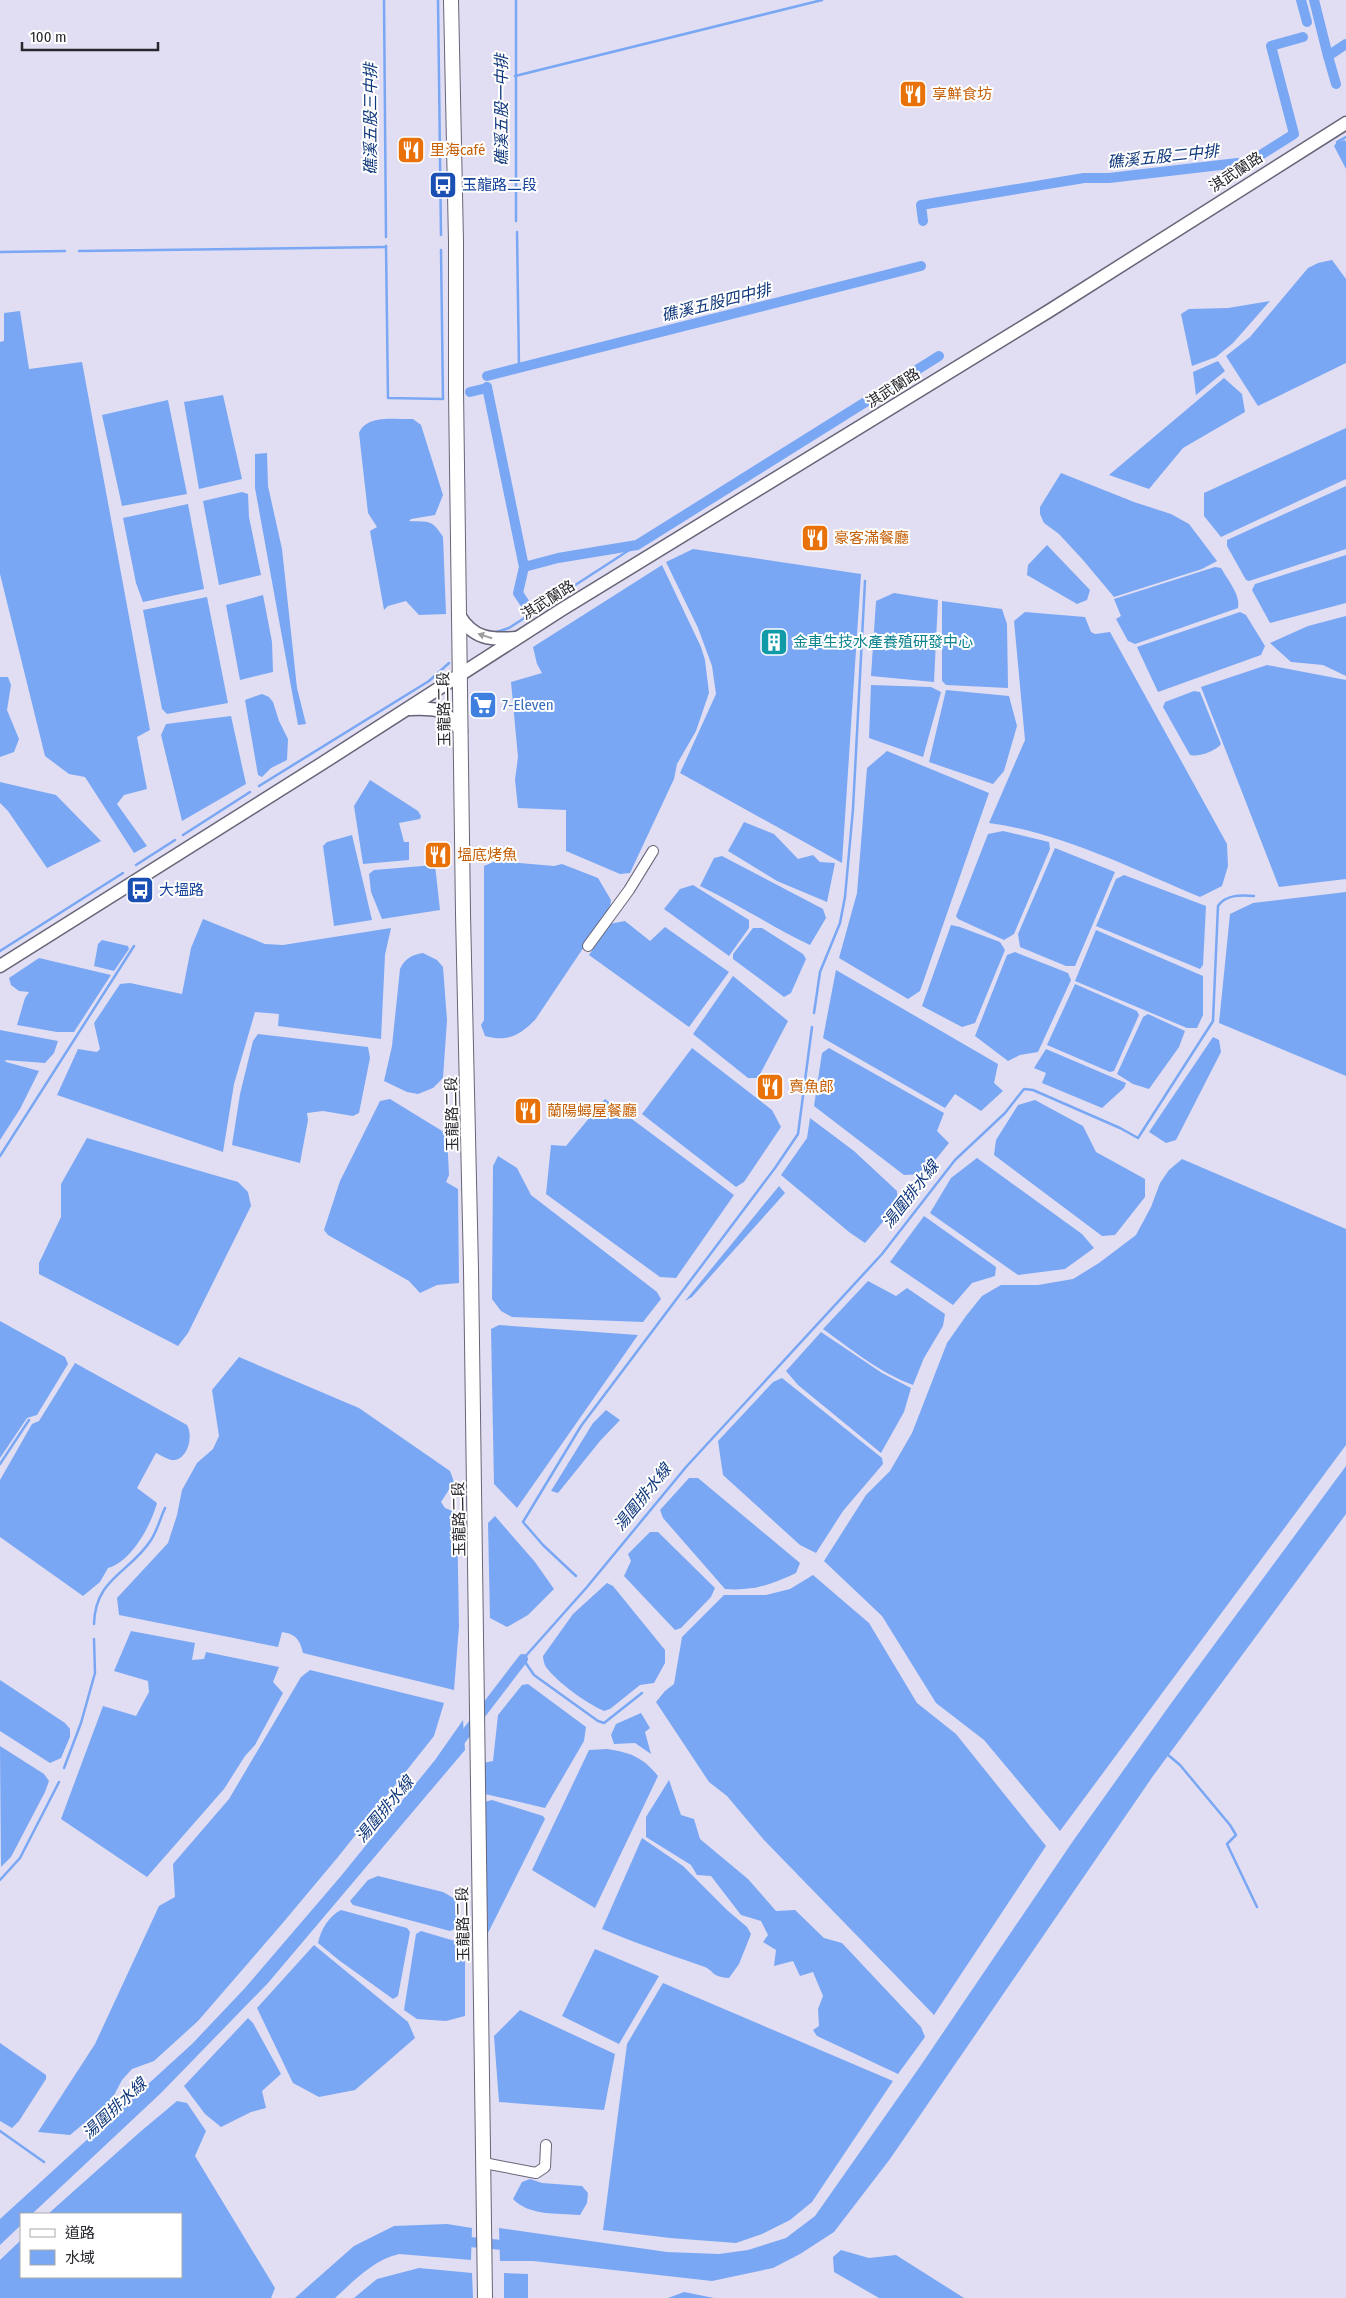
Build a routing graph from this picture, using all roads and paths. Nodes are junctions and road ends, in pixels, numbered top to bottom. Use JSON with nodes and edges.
{"nodes":[{"id":1,"x":451,"y":0,"type":"edge"},
{"id":2,"x":1344,"y":124,"type":"edge"},
{"id":3,"x":459,"y":615,"type":"junction"},
{"id":4,"x":519,"y":638,"type":"junction"},
{"id":5,"x":460,"y":676,"type":"junction"},
{"id":6,"x":407,"y":709,"type":"junction"},
{"id":7,"x":461,"y":731,"type":"junction"},
{"id":8,"x":653,"y":851,"type":"dead end"},
{"id":9,"x":588,"y":946,"type":"dead end"},
{"id":10,"x":0,"y":966,"type":"edge"},
{"id":11,"x":546,"y":2145,"type":"dead end"},
{"id":12,"x":484,"y":2163,"type":"junction"},
{"id":13,"x":486,"y":2298,"type":"edge"}],
"edges":[{"from":1,"to":3,"type":"main road","name":"玉龍路二段"},
{"from":2,"to":4,"type":"street","name":"淇武蘭路"},
{"from":4,"to":3,"type":"street","one_way":true},
{"from":3,"to":5,"type":"main road","name":"玉龍路二段"},
{"from":4,"to":5,"type":"street","name":"淇武蘭路"},
{"from":5,"to":6,"type":"street"},
{"from":5,"to":7,"type":"main road","name":"玉龍路二段"},
{"from":6,"to":7,"type":"street"},
{"from":6,"to":10,"type":"street"},
{"from":7,"to":12,"type":"main road","name":"玉龍路二段"},
{"from":8,"to":9,"type":"street"},
{"from":11,"to":12,"type":"street"},
{"from":12,"to":13,"type":"main road","name":"玉龍路二段"}]}
